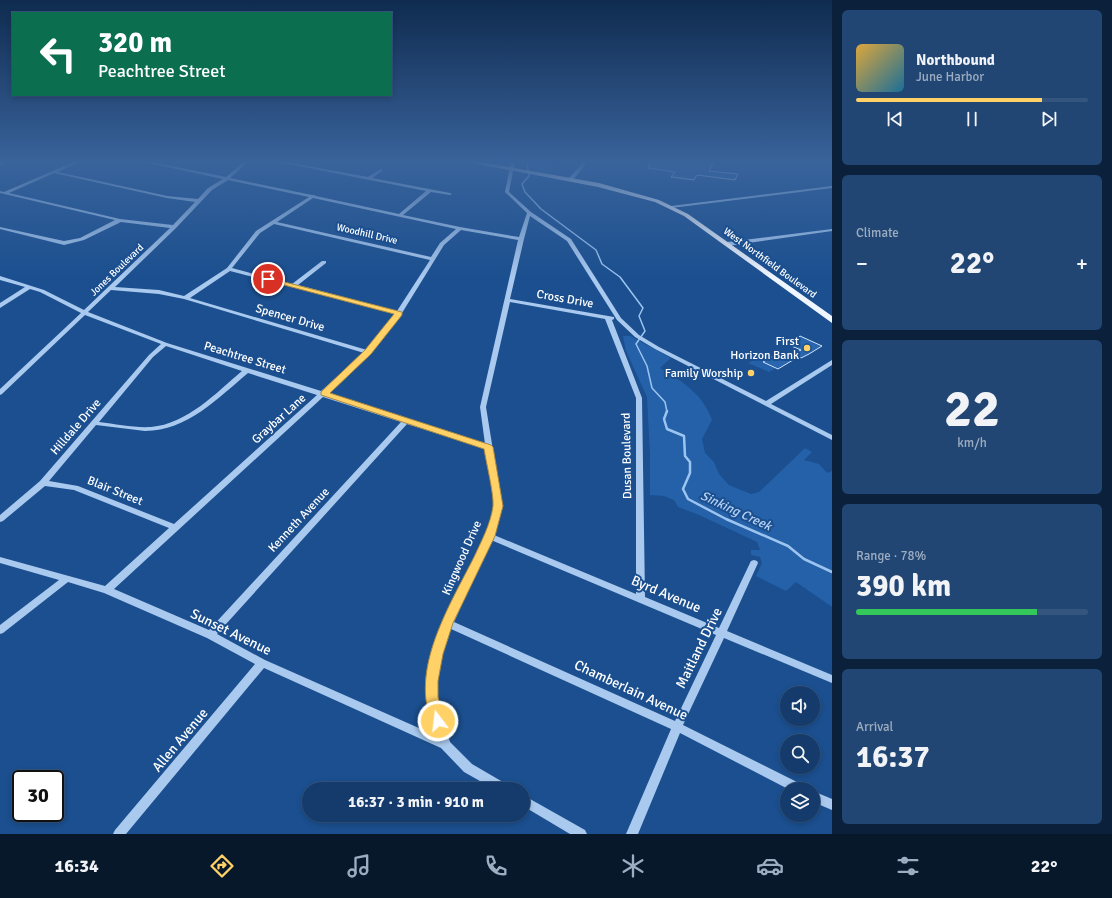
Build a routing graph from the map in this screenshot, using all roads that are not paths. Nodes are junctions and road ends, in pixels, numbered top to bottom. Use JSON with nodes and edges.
{"nodes":[{"id":1,"x":32,"y":200,"type":"edge"},
{"id":2,"x":190,"y":200,"type":"edge"},
{"id":3,"x":308,"y":200,"type":"edge"},
{"id":4,"x":332,"y":200,"type":"edge"},
{"id":5,"x":418,"y":200,"type":"edge"},
{"id":6,"x":515,"y":200,"type":"edge"},
{"id":7,"x":657,"y":200,"type":"edge"},
{"id":8,"x":730,"y":200,"type":"edge"},
{"id":9,"x":199,"y":201,"type":"joint"},
{"id":10,"x":674,"y":207,"type":"junction"},
{"id":11,"x":529,"y":213,"type":"junction"},
{"id":12,"x":400,"y":215,"type":"junction"},
{"id":13,"x":120,"y":220,"type":"junction"},
{"id":14,"x":273,"y":222,"type":"junction"},
{"id":15,"x":174,"y":227,"type":"junction"},
{"id":16,"x":0,"y":228,"type":"edge"},
{"id":17,"x":460,"y":228,"type":"junction"},
{"id":18,"x":832,"y":230,"type":"edge"},
{"id":19,"x":521,"y":239,"type":"junction"},
{"id":20,"x":731,"y":243,"type":"junction"},
{"id":21,"x":433,"y":259,"type":"junction"},
{"id":22,"x":761,"y":261,"type":"junction"},
{"id":23,"x":324,"y":262,"type":"dead end"},
{"id":24,"x":753,"y":263,"type":"junction"},
{"id":25,"x":229,"y":269,"type":"junction"},
{"id":26,"x":0,"y":278,"type":"edge"},
{"id":27,"x":293,"y":286,"type":"junction"},
{"id":28,"x":29,"y":287,"type":"junction"},
{"id":29,"x":111,"y":288,"type":"junction"},
{"id":30,"x":185,"y":298,"type":"junction"},
{"id":31,"x":507,"y":300,"type":"junction"},
{"id":32,"x":0,"y":306,"type":"edge"},
{"id":33,"x":84,"y":313,"type":"junction"},
{"id":34,"x":399,"y":313,"type":"junction"},
{"id":35,"x":832,"y":313,"type":"edge"},
{"id":36,"x":608,"y":318,"type":"junction"},
{"id":37,"x":618,"y":319,"type":"junction"},
{"id":38,"x":832,"y":320,"type":"edge"},
{"id":39,"x":165,"y":344,"type":"junction"},
{"id":40,"x":368,"y":352,"type":"junction"},
{"id":41,"x":832,"y":362,"type":"edge"},
{"id":42,"x":247,"y":370,"type":"junction"},
{"id":43,"x":0,"y":393,"type":"edge"},
{"id":44,"x":324,"y":394,"type":"junction"},
{"id":45,"x":766,"y":404,"type":"junction"},
{"id":46,"x":406,"y":421,"type":"junction"},
{"id":47,"x":94,"y":423,"type":"junction"},
{"id":48,"x":832,"y":438,"type":"edge"},
{"id":49,"x":488,"y":447,"type":"junction"},
{"id":50,"x":43,"y":483,"type":"junction"},
{"id":51,"x":0,"y":519,"type":"edge"},
{"id":52,"x":176,"y":528,"type":"junction"},
{"id":53,"x":489,"y":536,"type":"junction"},
{"id":54,"x":0,"y":560,"type":"edge"},
{"id":55,"x":754,"y":563,"type":"dead end"},
{"id":56,"x":66,"y":579,"type":"junction"},
{"id":57,"x":107,"y":590,"type":"junction"},
{"id":58,"x":641,"y":599,"type":"junction"},
{"id":59,"x":447,"y":623,"type":"junction"},
{"id":60,"x":0,"y":630,"type":"edge"},
{"id":61,"x":722,"y":633,"type":"junction"},
{"id":62,"x":210,"y":635,"type":"junction"},
{"id":63,"x":262,"y":663,"type":"junction"},
{"id":64,"x":832,"y":679,"type":"edge"},
{"id":65,"x":677,"y":727,"type":"junction"},
{"id":66,"x":444,"y":745,"type":"junction"},
{"id":67,"x":492,"y":782,"type":"edge"},
{"id":68,"x":785,"y":782,"type":"edge"},
{"id":69,"x":820,"y":800,"type":"edge"},
{"id":70,"x":530,"y":804,"type":"edge"},
{"id":71,"x":832,"y":806,"type":"edge"},
{"id":72,"x":120,"y":834,"type":"edge"},
{"id":73,"x":581,"y":834,"type":"edge"},
{"id":74,"x":632,"y":834,"type":"edge"}],
"edges":[{"from":1,"to":13,"type":"street"},
{"from":2,"to":9,"type":"street"},
{"from":3,"to":14,"type":"street"},
{"from":4,"to":12,"type":"street"},
{"from":5,"to":12,"type":"street"},
{"from":6,"to":11,"type":"street"},
{"from":7,"to":10,"type":"main road","name":"West Northfield Boulevard"},
{"from":8,"to":10,"type":"street"},
{"from":9,"to":15,"type":"street","name":"Jones Boulevard"},
{"from":10,"to":20,"type":"main road","name":"West Northfield Boulevard"},
{"from":11,"to":19,"type":"street","name":"Kingwood Drive"},
{"from":11,"to":37,"type":"street"},
{"from":12,"to":17,"type":"street"},
{"from":13,"to":15,"type":"street"},
{"from":13,"to":16,"type":"street"},
{"from":14,"to":21,"type":"street","name":"Woodhill Drive"},
{"from":14,"to":25,"type":"street"},
{"from":15,"to":29,"type":"street","name":"Jones Boulevard"},
{"from":17,"to":19,"type":"street"},
{"from":17,"to":21,"type":"street","name":"Graybar Lane"},
{"from":18,"to":20,"type":"street"},
{"from":19,"to":31,"type":"street","name":"Kingwood Drive"},
{"from":20,"to":22,"type":"main road","name":"West Northfield Boulevard"},
{"from":20,"to":24,"type":"main road","name":"West Northfield Boulevard"},
{"from":21,"to":34,"type":"street","name":"Graybar Lane"},
{"from":22,"to":24,"type":"main road"},
{"from":22,"to":35,"type":"main road","name":"West Northfield Boulevard"},
{"from":23,"to":27,"type":"street"},
{"from":24,"to":38,"type":"main road","name":"West Northfield Boulevard"},
{"from":25,"to":27,"type":"street"},
{"from":25,"to":30,"type":"street"},
{"from":26,"to":28,"type":"street","name":"Peachtree Street"},
{"from":27,"to":34,"type":"street"},
{"from":28,"to":32,"type":"street"},
{"from":28,"to":33,"type":"street","name":"Peachtree Street"},
{"from":29,"to":30,"type":"street","name":"Spencer Drive"},
{"from":29,"to":33,"type":"street","name":"Jones Boulevard"},
{"from":30,"to":40,"type":"street","name":"Spencer Drive"},
{"from":31,"to":36,"type":"street","name":"Cross Drive"},
{"from":31,"to":49,"type":"street","name":"Kingwood Drive"},
{"from":33,"to":39,"type":"street","name":"Peachtree Street"},
{"from":33,"to":43,"type":"street","name":"Jones Boulevard"},
{"from":34,"to":40,"type":"street","name":"Graybar Lane"},
{"from":36,"to":37,"type":"street","name":"Cross Drive"},
{"from":36,"to":58,"type":"street","name":"Dusan Boulevard"},
{"from":37,"to":45,"type":"street"},
{"from":39,"to":42,"type":"street","name":"Peachtree Street"},
{"from":39,"to":47,"type":"street","name":"Hilldale Drive"},
{"from":40,"to":44,"type":"street","name":"Graybar Lane"},
{"from":41,"to":45,"type":"street"},
{"from":42,"to":44,"type":"street","name":"Peachtree Street"},
{"from":42,"to":47,"type":"street"},
{"from":44,"to":46,"type":"street","name":"Peachtree Street"},
{"from":44,"to":52,"type":"street","name":"Graybar Lane"},
{"from":45,"to":48,"type":"street"},
{"from":46,"to":49,"type":"street","name":"Peachtree Street"},
{"from":46,"to":62,"type":"street","name":"Kenneth Avenue"},
{"from":47,"to":50,"type":"street","name":"Hilldale Drive"},
{"from":49,"to":53,"type":"street","name":"Kingwood Drive"},
{"from":50,"to":51,"type":"street","name":"Hilldale Drive"},
{"from":50,"to":52,"type":"street","name":"Blair Street"},
{"from":52,"to":57,"type":"street","name":"Graybar Lane"},
{"from":53,"to":58,"type":"street","name":"Byrd Avenue"},
{"from":53,"to":59,"type":"street","name":"Kingwood Drive"},
{"from":54,"to":56,"type":"street","name":"Sunset Avenue"},
{"from":55,"to":61,"type":"street","name":"Maitland Drive"},
{"from":56,"to":57,"type":"street","name":"Sunset Avenue"},
{"from":56,"to":60,"type":"street"},
{"from":57,"to":62,"type":"street","name":"Sunset Avenue"},
{"from":58,"to":61,"type":"street","name":"Byrd Avenue"},
{"from":59,"to":65,"type":"street","name":"Chamberlain Avenue"},
{"from":59,"to":66,"type":"street","name":"Kingwood Drive"},
{"from":61,"to":64,"type":"street","name":"Byrd Avenue"},
{"from":61,"to":65,"type":"street","name":"Maitland Drive"},
{"from":62,"to":63,"type":"street","name":"Sunset Avenue"},
{"from":63,"to":66,"type":"street","name":"Sunset Avenue"},
{"from":63,"to":72,"type":"street","name":"Allen Avenue"},
{"from":65,"to":68,"type":"street","name":"Chamberlain Avenue"},
{"from":65,"to":74,"type":"street","name":"Maitland Drive"},
{"from":66,"to":67,"type":"street"},
{"from":69,"to":71,"type":"street"},
{"from":70,"to":73,"type":"street"}]}
